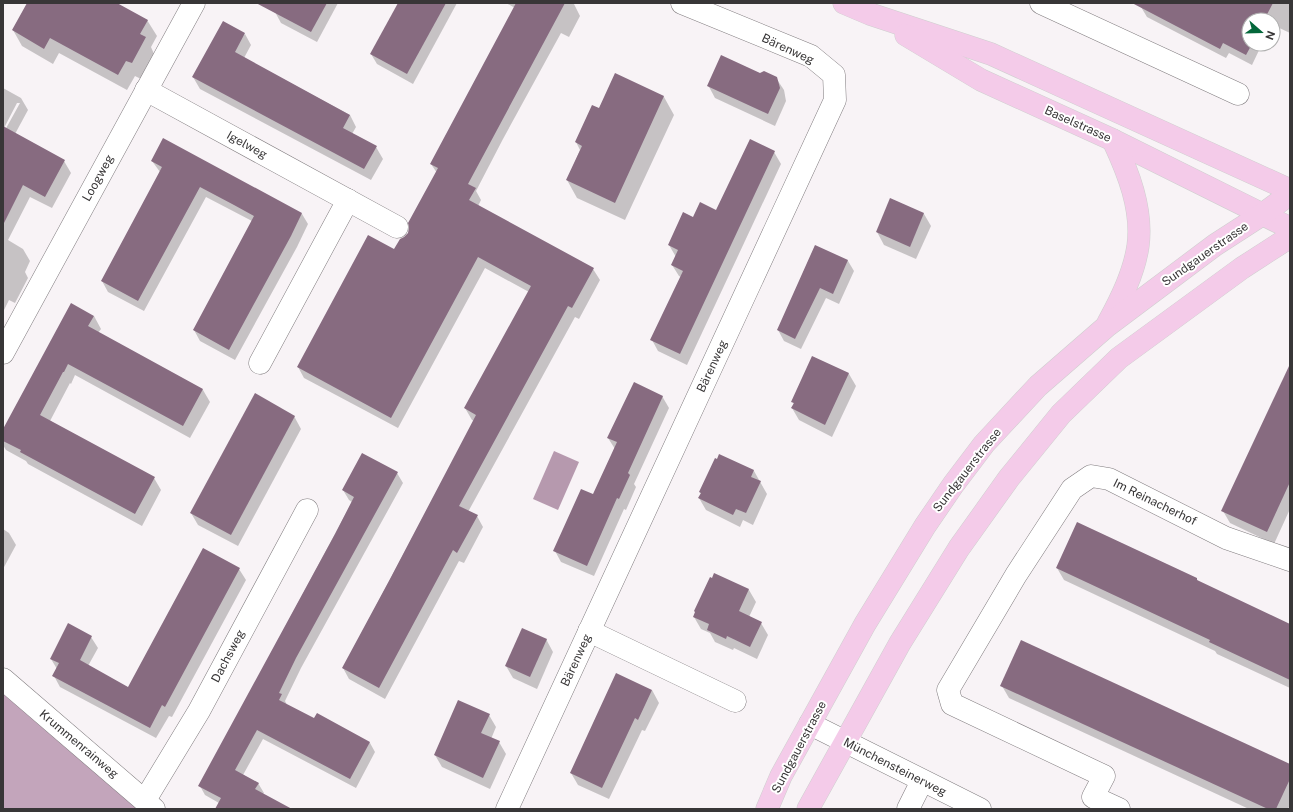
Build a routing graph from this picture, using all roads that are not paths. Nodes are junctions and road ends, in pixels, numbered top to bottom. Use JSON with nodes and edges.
{"nodes":[{"id":1,"x":194,"y":3,"type":"edge"},
{"id":2,"x":682,"y":3,"type":"edge"},
{"id":3,"x":844,"y":3,"type":"edge"},
{"id":4,"x":1041,"y":3,"type":"edge"},
{"id":5,"x":870,"y":14,"type":"junction"},
{"id":6,"x":146,"y":90,"type":"junction"},
{"id":7,"x":1238,"y":94,"type":"dead end"},
{"id":8,"x":1113,"y":140,"type":"junction"},
{"id":9,"x":1290,"y":190,"type":"edge"},
{"id":10,"x":1290,"y":194,"type":"edge"},
{"id":11,"x":348,"y":200,"type":"junction"},
{"id":12,"x":1263,"y":214,"type":"junction"},
{"id":13,"x":397,"y":227,"type":"dead end"},
{"id":14,"x":1290,"y":228,"type":"edge"},
{"id":15,"x":1290,"y":237,"type":"edge"},
{"id":16,"x":1107,"y":326,"type":"junction"},
{"id":17,"x":3,"y":353,"type":"edge"},
{"id":18,"x":260,"y":363,"type":"dead end"},
{"id":19,"x":307,"y":510,"type":"dead end"},
{"id":20,"x":1290,"y":560,"type":"edge"},
{"id":21,"x":589,"y":631,"type":"junction"},
{"id":22,"x":3,"y":680,"type":"edge"},
{"id":23,"x":734,"y":700,"type":"dead end"},
{"id":24,"x":810,"y":724,"type":"junction"},
{"id":25,"x":845,"y":742,"type":"junction"},
{"id":26,"x":922,"y":781,"type":"junction"},
{"id":27,"x":1090,"y":803,"type":"edge"},
{"id":28,"x":150,"y":805,"type":"edge"},
{"id":29,"x":507,"y":809,"type":"edge"},
{"id":30,"x":766,"y":809,"type":"edge"},
{"id":31,"x":808,"y":809,"type":"edge"},
{"id":32,"x":908,"y":809,"type":"edge"},
{"id":33,"x":980,"y":809,"type":"edge"},
{"id":34,"x":1119,"y":809,"type":"edge"}],
"edges":[{"from":1,"to":6,"type":"street","name":"Loogweg"},
{"from":2,"to":21,"type":"street","name":"Bärenweg"},
{"from":3,"to":5,"type":"main road","name":"Baselstrasse"},
{"from":4,"to":7,"type":"street"},
{"from":5,"to":8,"type":"main road","name":"Baselstrasse"},
{"from":5,"to":9,"type":"main road","name":"Baselstrasse"},
{"from":6,"to":11,"type":"street","name":"Igelweg"},
{"from":6,"to":17,"type":"street","name":"Loogweg"},
{"from":8,"to":12,"type":"main road","name":"Baselstrasse"},
{"from":8,"to":16,"type":"main road"},
{"from":10,"to":12,"type":"main road","name":"Sundgauerstrasse"},
{"from":11,"to":13,"type":"street","name":"Igelweg"},
{"from":11,"to":18,"type":"street"},
{"from":12,"to":14,"type":"main road","name":"Baselstrasse"},
{"from":12,"to":16,"type":"main road","name":"Sundgauerstrasse"},
{"from":15,"to":25,"type":"main road"},
{"from":16,"to":24,"type":"main road","name":"Sundgauerstrasse"},
{"from":19,"to":28,"type":"street","name":"Dachsweg"},
{"from":20,"to":27,"type":"street","name":"Im Reinacherhof"},
{"from":21,"to":23,"type":"street"},
{"from":21,"to":29,"type":"street","name":"Bärenweg"},
{"from":22,"to":28,"type":"street","name":"Krummenrainweg"},
{"from":24,"to":25,"type":"street","name":"Münchensteinerweg"},
{"from":24,"to":30,"type":"main road","name":"Sundgauerstrasse"},
{"from":25,"to":26,"type":"street","name":"Münchensteinerweg"},
{"from":25,"to":31,"type":"main road"},
{"from":26,"to":32,"type":"street"},
{"from":26,"to":33,"type":"street","name":"Münchensteinerweg"},
{"from":27,"to":34,"type":"street"}]}
